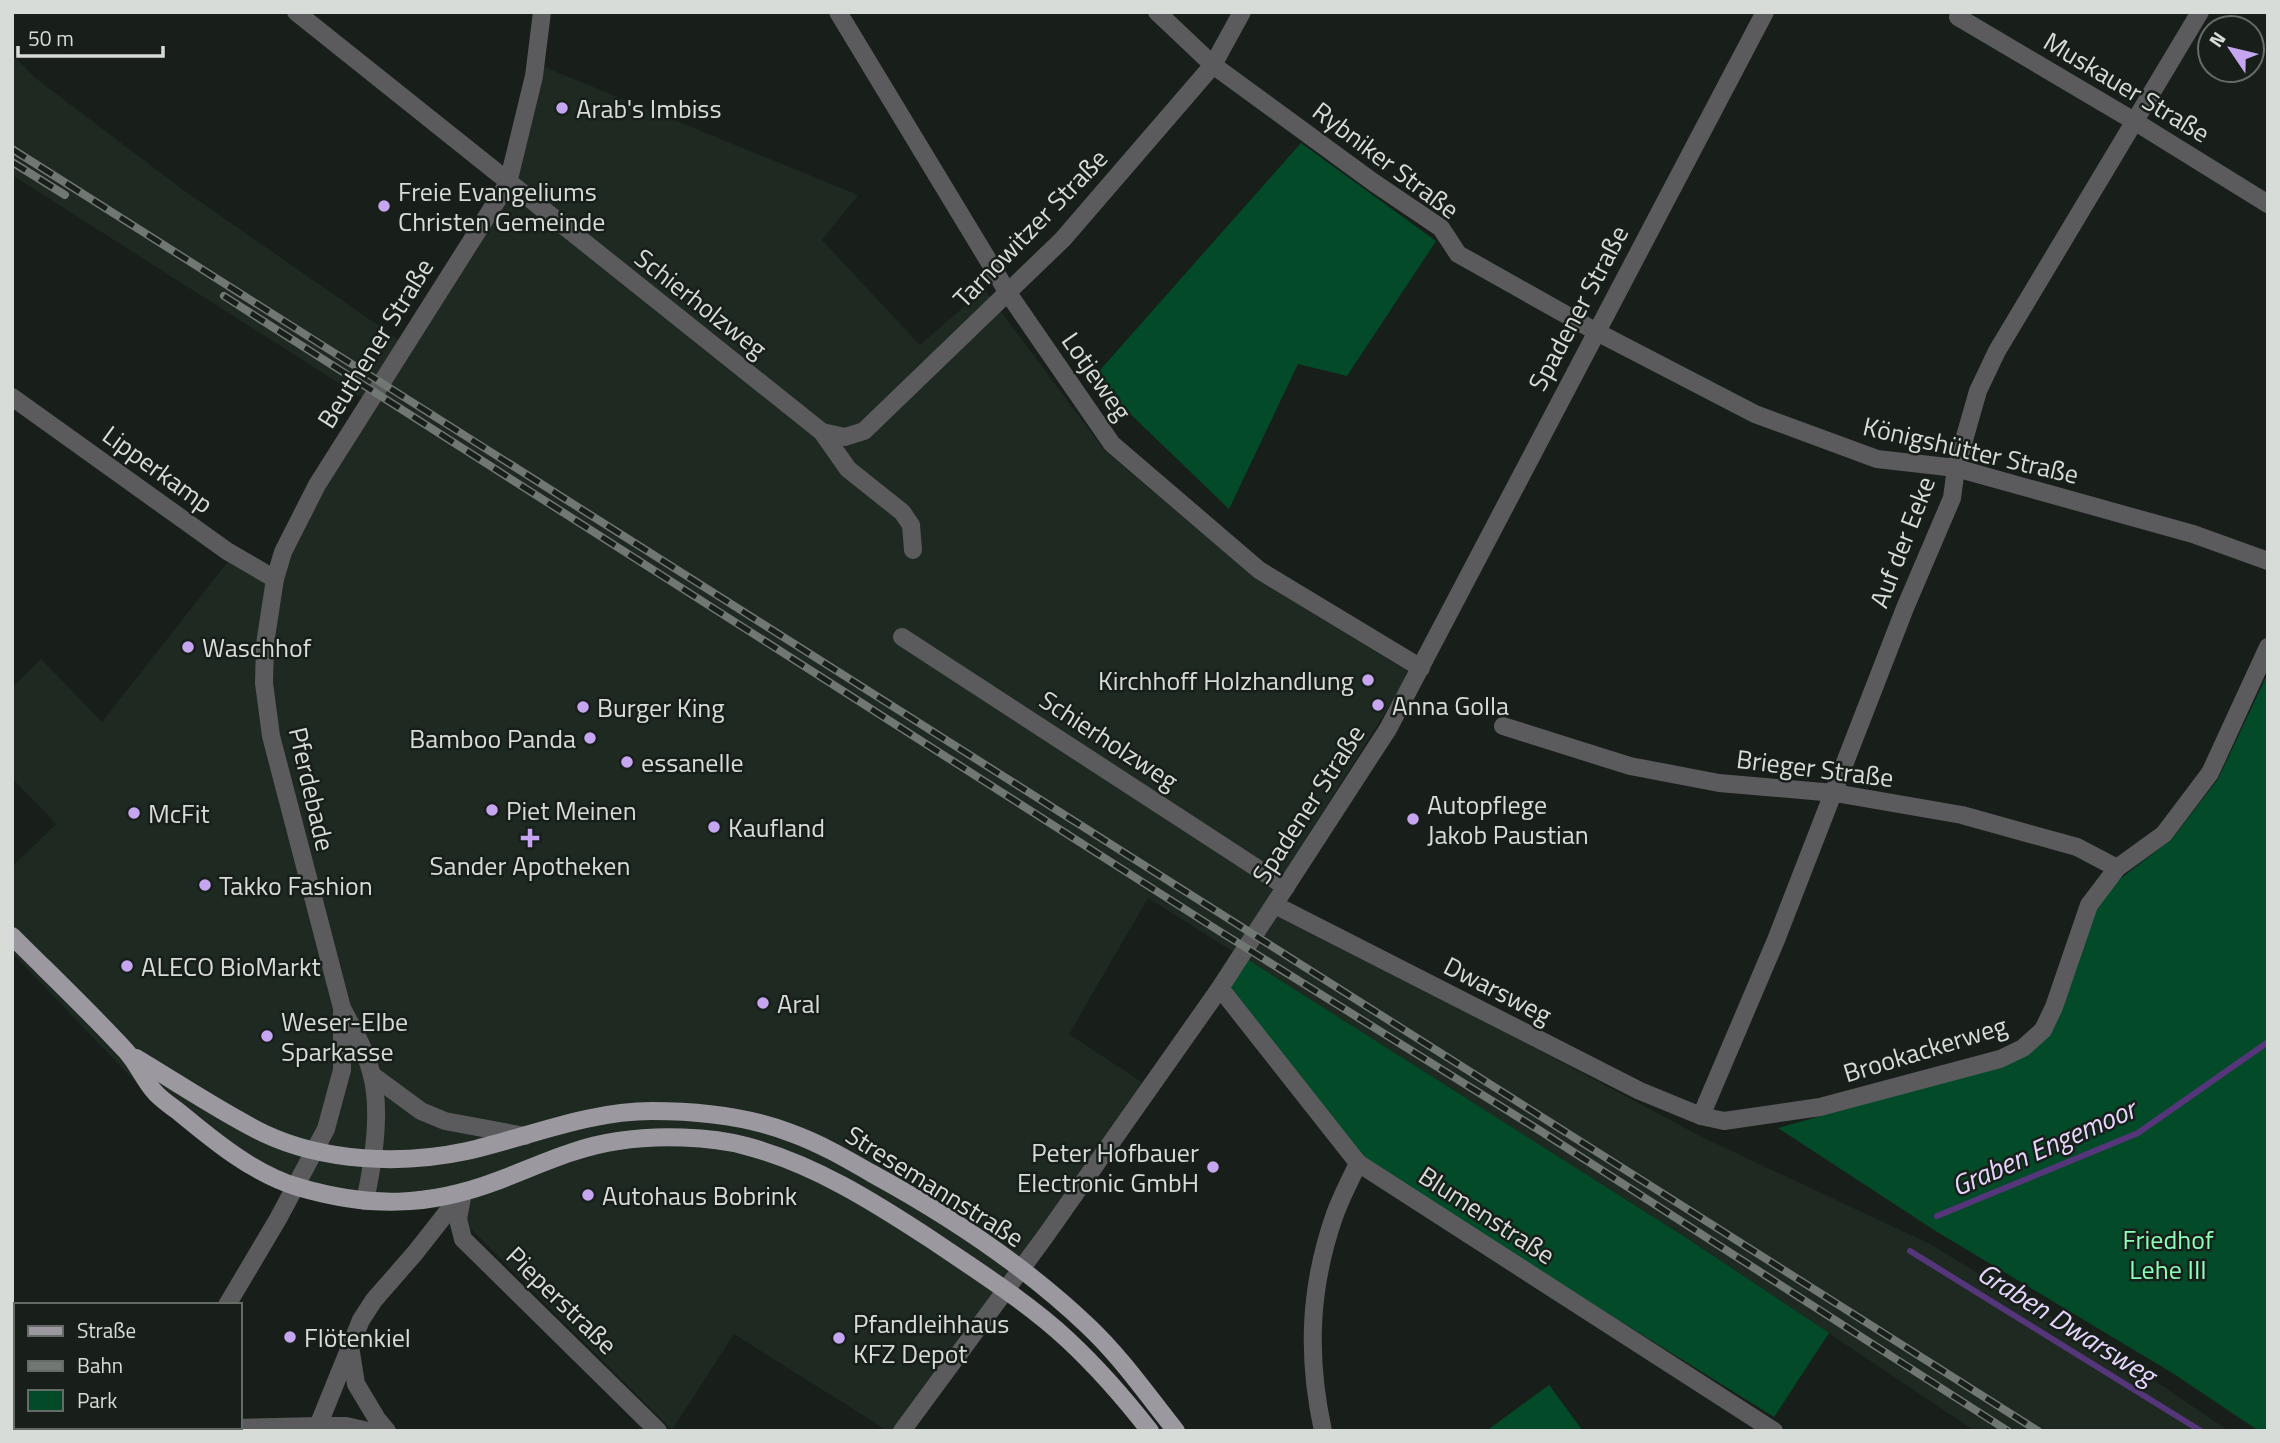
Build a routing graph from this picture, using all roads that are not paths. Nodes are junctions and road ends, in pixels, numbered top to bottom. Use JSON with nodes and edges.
{"nodes":[{"id":1,"x":296,"y":12,"type":"edge"},
{"id":2,"x":542,"y":12,"type":"edge"},
{"id":3,"x":838,"y":12,"type":"edge"},
{"id":4,"x":1157,"y":12,"type":"edge"},
{"id":5,"x":1242,"y":12,"type":"edge"},
{"id":6,"x":1765,"y":12,"type":"edge"},
{"id":7,"x":2200,"y":12,"type":"edge"},
{"id":8,"x":1958,"y":17,"type":"dead end"},
{"id":9,"x":1213,"y":65,"type":"junction"},
{"id":10,"x":2134,"y":121,"type":"junction"},
{"id":11,"x":508,"y":183,"type":"junction"},
{"id":12,"x":2268,"y":204,"type":"edge"},
{"id":13,"x":1008,"y":293,"type":"junction"},
{"id":14,"x":1595,"y":331,"type":"junction"},
{"id":15,"x":12,"y":397,"type":"edge"},
{"id":16,"x":822,"y":432,"type":"junction"},
{"id":17,"x":1956,"y":468,"type":"junction"},
{"id":18,"x":913,"y":550,"type":"dead end"},
{"id":19,"x":2268,"y":561,"type":"edge"},
{"id":20,"x":275,"y":579,"type":"junction"},
{"id":21,"x":902,"y":636,"type":"dead end"},
{"id":22,"x":2268,"y":647,"type":"edge"},
{"id":23,"x":1421,"y":668,"type":"junction"},
{"id":24,"x":1503,"y":726,"type":"dead end"},
{"id":25,"x":1835,"y":793,"type":"junction"},
{"id":26,"x":2117,"y":868,"type":"junction"},
{"id":27,"x":1286,"y":887,"type":"junction"},
{"id":28,"x":1275,"y":905,"type":"junction"},
{"id":29,"x":12,"y":936,"type":"edge"},
{"id":30,"x":1220,"y":988,"type":"junction"},
{"id":31,"x":342,"y":1008,"type":"junction"},
{"id":32,"x":130,"y":1054,"type":"junction"},
{"id":33,"x":372,"y":1075,"type":"junction"},
{"id":34,"x":1700,"y":1116,"type":"junction"},
{"id":35,"x":526,"y":1136,"type":"junction"},
{"id":36,"x":316,"y":1150,"type":"junction"},
{"id":37,"x":374,"y":1158,"type":"junction"},
{"id":38,"x":1358,"y":1163,"type":"junction"},
{"id":39,"x":296,"y":1187,"type":"junction"},
{"id":40,"x":463,"y":1192,"type":"junction"},
{"id":41,"x":365,"y":1201,"type":"junction"},
{"id":42,"x":1020,"y":1270,"type":"junction"},
{"id":43,"x":1005,"y":1291,"type":"junction"},
{"id":44,"x":228,"y":1303,"type":"edge"},
{"id":45,"x":350,"y":1345,"type":"junction"},
{"id":46,"x":318,"y":1426,"type":"junction"},
{"id":47,"x":161,"y":1429,"type":"edge"},
{"id":48,"x":218,"y":1429,"type":"edge"},
{"id":49,"x":244,"y":1430,"type":"edge"},
{"id":50,"x":100,"y":1431,"type":"edge"},
{"id":51,"x":368,"y":1431,"type":"edge"},
{"id":52,"x":387,"y":1431,"type":"edge"},
{"id":53,"x":658,"y":1431,"type":"edge"},
{"id":54,"x":902,"y":1431,"type":"edge"},
{"id":55,"x":1150,"y":1431,"type":"edge"},
{"id":56,"x":1176,"y":1431,"type":"edge"},
{"id":57,"x":1323,"y":1431,"type":"edge"},
{"id":58,"x":1774,"y":1431,"type":"edge"}],
"edges":[{"from":1,"to":11,"type":"street","name":"Schierholzweg"},
{"from":2,"to":11,"type":"street","name":"Beuthener Straße"},
{"from":3,"to":13,"type":"street","name":"Lotjeweg"},
{"from":4,"to":9,"type":"street","name":"Rybniker Straße"},
{"from":5,"to":9,"type":"street","name":"Tarnowitzer Straße"},
{"from":6,"to":14,"type":"street","name":"Spadener Straße"},
{"from":7,"to":10,"type":"street","name":"Auf der Eeke"},
{"from":8,"to":10,"type":"street","name":"Muskauer Straße"},
{"from":9,"to":13,"type":"street","name":"Tarnowitzer Straße"},
{"from":9,"to":14,"type":"street","name":"Rybniker Straße"},
{"from":10,"to":12,"type":"street","name":"Muskauer Straße"},
{"from":10,"to":17,"type":"street","name":"Auf der Eeke"},
{"from":11,"to":16,"type":"street","name":"Schierholzweg"},
{"from":11,"to":20,"type":"street","name":"Beuthener Straße"},
{"from":13,"to":16,"type":"street","name":"Tarnowitzer Straße"},
{"from":13,"to":23,"type":"street","name":"Lotjeweg"},
{"from":14,"to":17,"type":"street","name":"Königshütter Straße"},
{"from":14,"to":23,"type":"street","name":"Spadener Straße"},
{"from":15,"to":20,"type":"street","name":"Lipperkamp"},
{"from":16,"to":18,"type":"street","name":"Schierholzweg"},
{"from":17,"to":19,"type":"street","name":"Königshütter Straße"},
{"from":17,"to":25,"type":"street","name":"Auf der Eeke"},
{"from":20,"to":31,"type":"street","name":"Pferdebade"},
{"from":21,"to":27,"type":"street","name":"Schierholzweg"},
{"from":22,"to":26,"type":"street","name":"Brookackerweg"},
{"from":23,"to":27,"type":"street","name":"Spadener Straße"},
{"from":24,"to":25,"type":"street","name":"Brieger Straße"},
{"from":25,"to":26,"type":"street","name":"Brieger Straße"},
{"from":25,"to":34,"type":"street","name":"Auf der Eeke"},
{"from":26,"to":34,"type":"street","name":"Brookackerweg"},
{"from":27,"to":28,"type":"street","name":"Spadener Straße"},
{"from":28,"to":30,"type":"street","name":"Spadener Straße"},
{"from":28,"to":34,"type":"street","name":"Dwarsweg"},
{"from":29,"to":32,"type":"main road"},
{"from":30,"to":38,"type":"street","name":"Blumenstraße"},
{"from":30,"to":42,"type":"street","name":"Spadener Straße"},
{"from":31,"to":33,"type":"street","name":"Pferdebade"},
{"from":31,"to":36,"type":"street","name":"Pferdebade"},
{"from":32,"to":36,"type":"main road","name":"Stresemannstraße"},
{"from":32,"to":39,"type":"main road","name":"Stresemannstraße"},
{"from":33,"to":35,"type":"street"},
{"from":33,"to":37,"type":"street","name":"Pferdebade"},
{"from":35,"to":37,"type":"main road","name":"Stresemannstraße"},
{"from":35,"to":42,"type":"main road","name":"Stresemannstraße"},
{"from":36,"to":37,"type":"main road","name":"Stresemannstraße"},
{"from":36,"to":39,"type":"street","name":"Pferdebade"},
{"from":37,"to":41,"type":"street","name":"Pferdebade"},
{"from":38,"to":57,"type":"street"},
{"from":38,"to":58,"type":"street","name":"Blumenstraße"},
{"from":39,"to":41,"type":"main road","name":"Stresemannstraße"},
{"from":39,"to":44,"type":"street","name":"Pferdebade"},
{"from":40,"to":41,"type":"main road","name":"Stresemannstraße"},
{"from":40,"to":43,"type":"main road","name":"Stresemannstraße"},
{"from":40,"to":45,"type":"street"},
{"from":40,"to":53,"type":"street","name":"Pieperstraße"},
{"from":42,"to":43,"type":"street","name":"Spadener Straße"},
{"from":42,"to":56,"type":"main road","name":"Stresemannstraße"},
{"from":43,"to":54,"type":"street","name":"Spadener Straße"},
{"from":43,"to":55,"type":"main road","name":"Stresemannstraße"},
{"from":45,"to":46,"type":"street"},
{"from":45,"to":52,"type":"street"},
{"from":46,"to":49,"type":"street"},
{"from":46,"to":51,"type":"street"},
{"from":47,"to":50,"type":"street"},
{"from":48,"to":49,"type":"street"}]}
